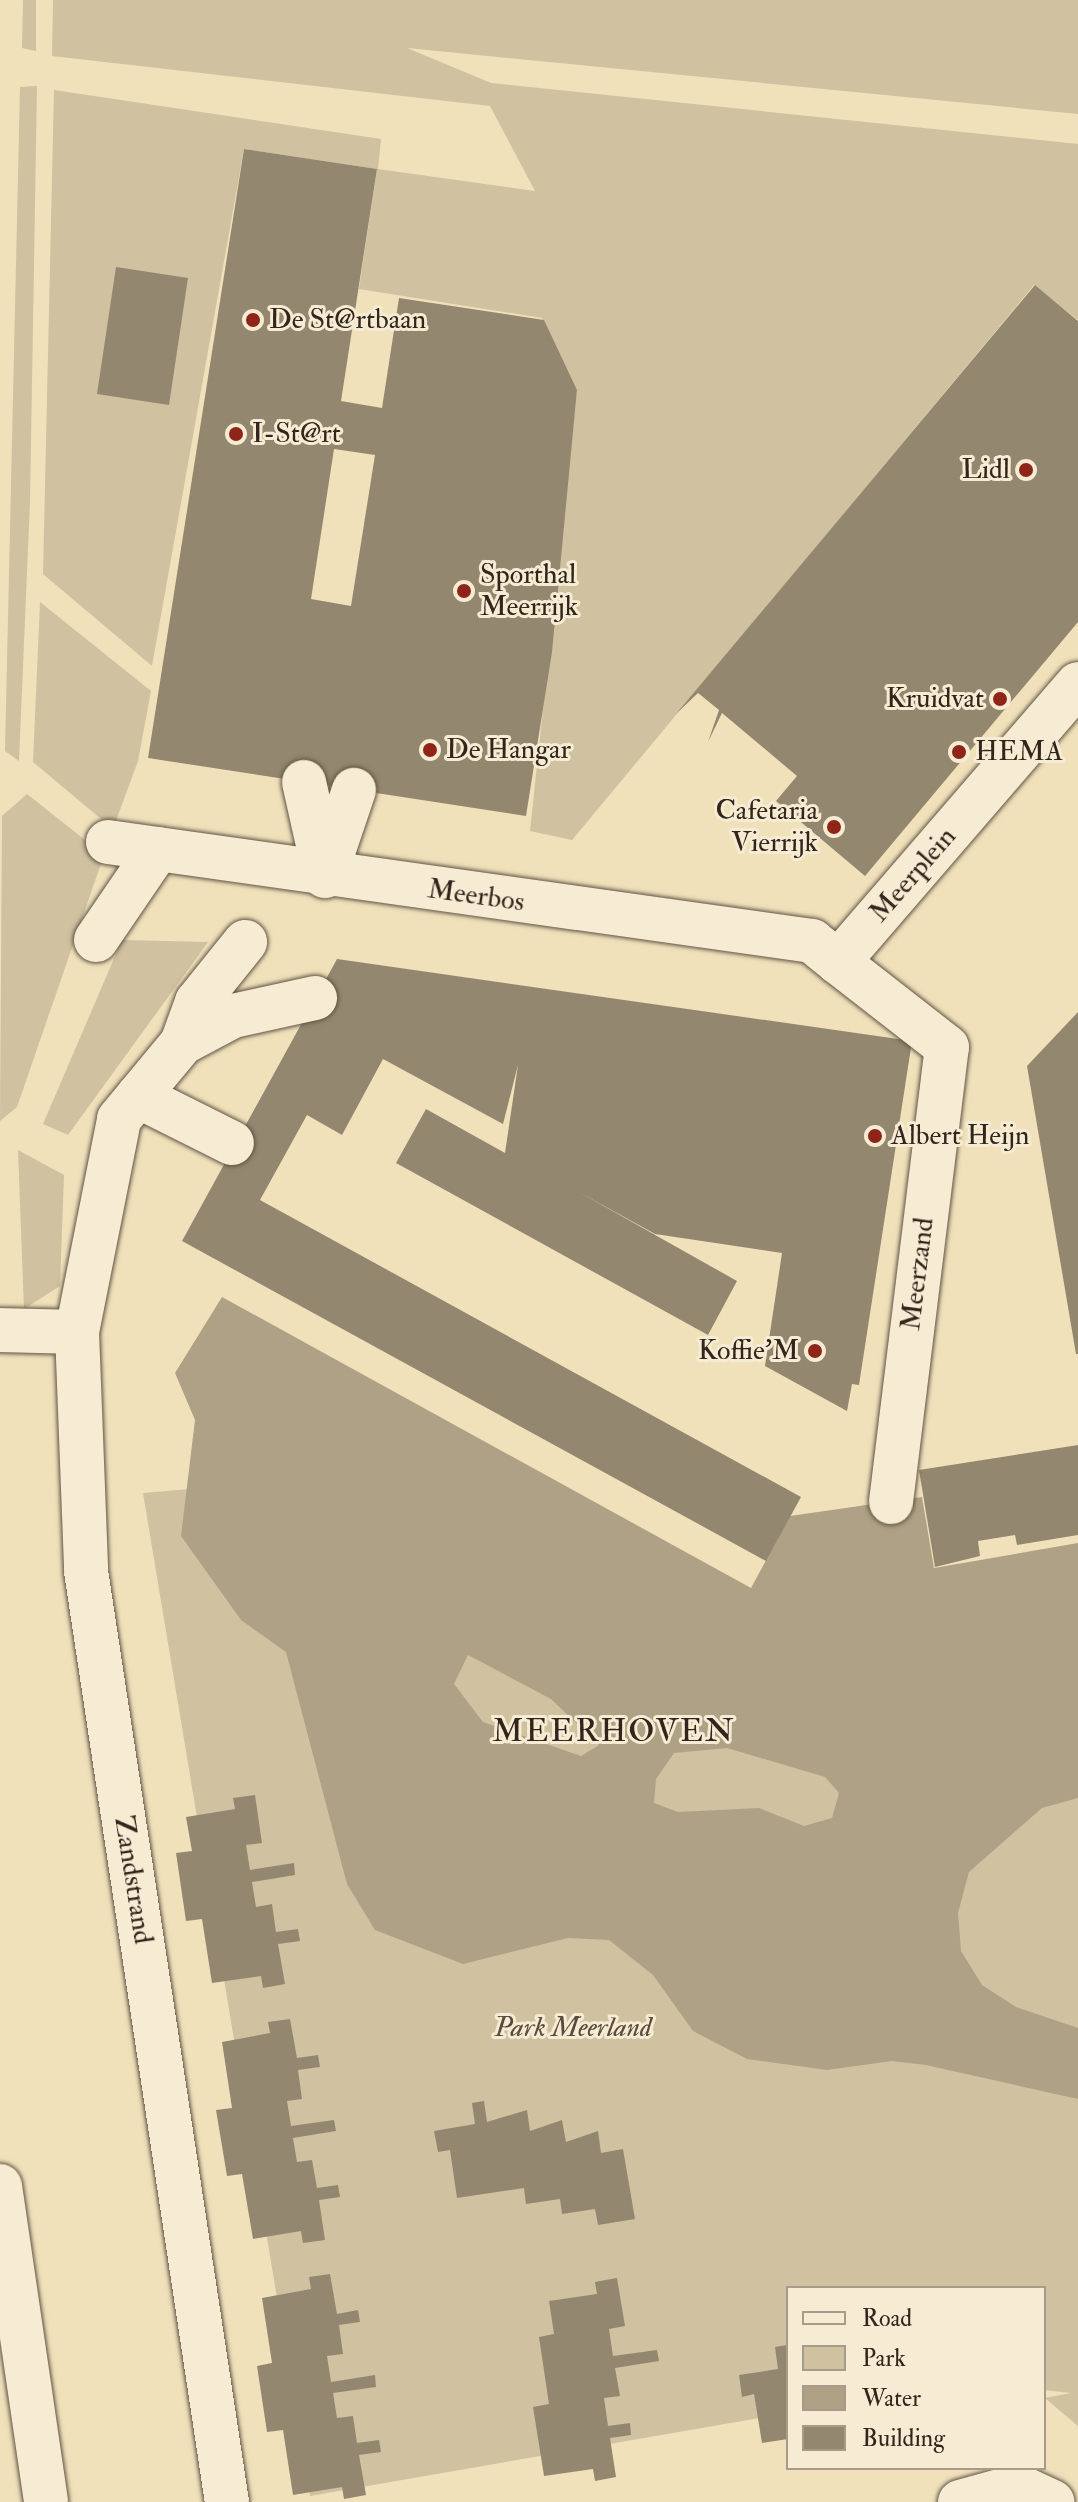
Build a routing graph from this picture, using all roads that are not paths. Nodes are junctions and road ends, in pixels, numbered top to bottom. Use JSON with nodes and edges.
{"nodes":[{"id":1,"x":1078,"y":684,"type":"edge"},
{"id":2,"x":304,"y":782,"type":"dead end"},
{"id":3,"x":354,"y":790,"type":"dead end"},
{"id":4,"x":108,"y":842,"type":"dead end"},
{"id":5,"x":158,"y":849,"type":"junction"},
{"id":6,"x":325,"y":876,"type":"junction"},
{"id":7,"x":96,"y":940,"type":"dead end"},
{"id":8,"x":245,"y":942,"type":"dead end"},
{"id":9,"x":838,"y":962,"type":"junction"},
{"id":10,"x":315,"y":998,"type":"dead end"},
{"id":11,"x":182,"y":1043,"type":"junction"},
{"id":12,"x":138,"y":1096,"type":"junction"},
{"id":13,"x":232,"y":1143,"type":"dead end"},
{"id":14,"x":0,"y":1330,"type":"edge"},
{"id":15,"x":77,"y":1332,"type":"junction"},
{"id":16,"x":891,"y":1502,"type":"dead end"},
{"id":17,"x":0,"y":2186,"type":"edge"},
{"id":18,"x":46,"y":2502,"type":"edge"},
{"id":19,"x":227,"y":2502,"type":"edge"},
{"id":20,"x":960,"y":2502,"type":"edge"},
{"id":21,"x":1052,"y":2502,"type":"edge"}],
"edges":[{"from":1,"to":9,"type":"street","name":"Meerplein"},
{"from":2,"to":6,"type":"street"},
{"from":3,"to":6,"type":"street"},
{"from":4,"to":5,"type":"street","name":"Meerbos"},
{"from":5,"to":6,"type":"street","name":"Meerbos"},
{"from":5,"to":7,"type":"street"},
{"from":6,"to":9,"type":"street","name":"Meerbos"},
{"from":8,"to":11,"type":"street"},
{"from":9,"to":16,"type":"street","name":"Meerzand"},
{"from":10,"to":11,"type":"street"},
{"from":11,"to":12,"type":"street"},
{"from":12,"to":13,"type":"street"},
{"from":12,"to":15,"type":"street"},
{"from":14,"to":15,"type":"street"},
{"from":15,"to":19,"type":"street","name":"Zandstrand"},
{"from":17,"to":18,"type":"street"},
{"from":20,"to":21,"type":"street"}]}
